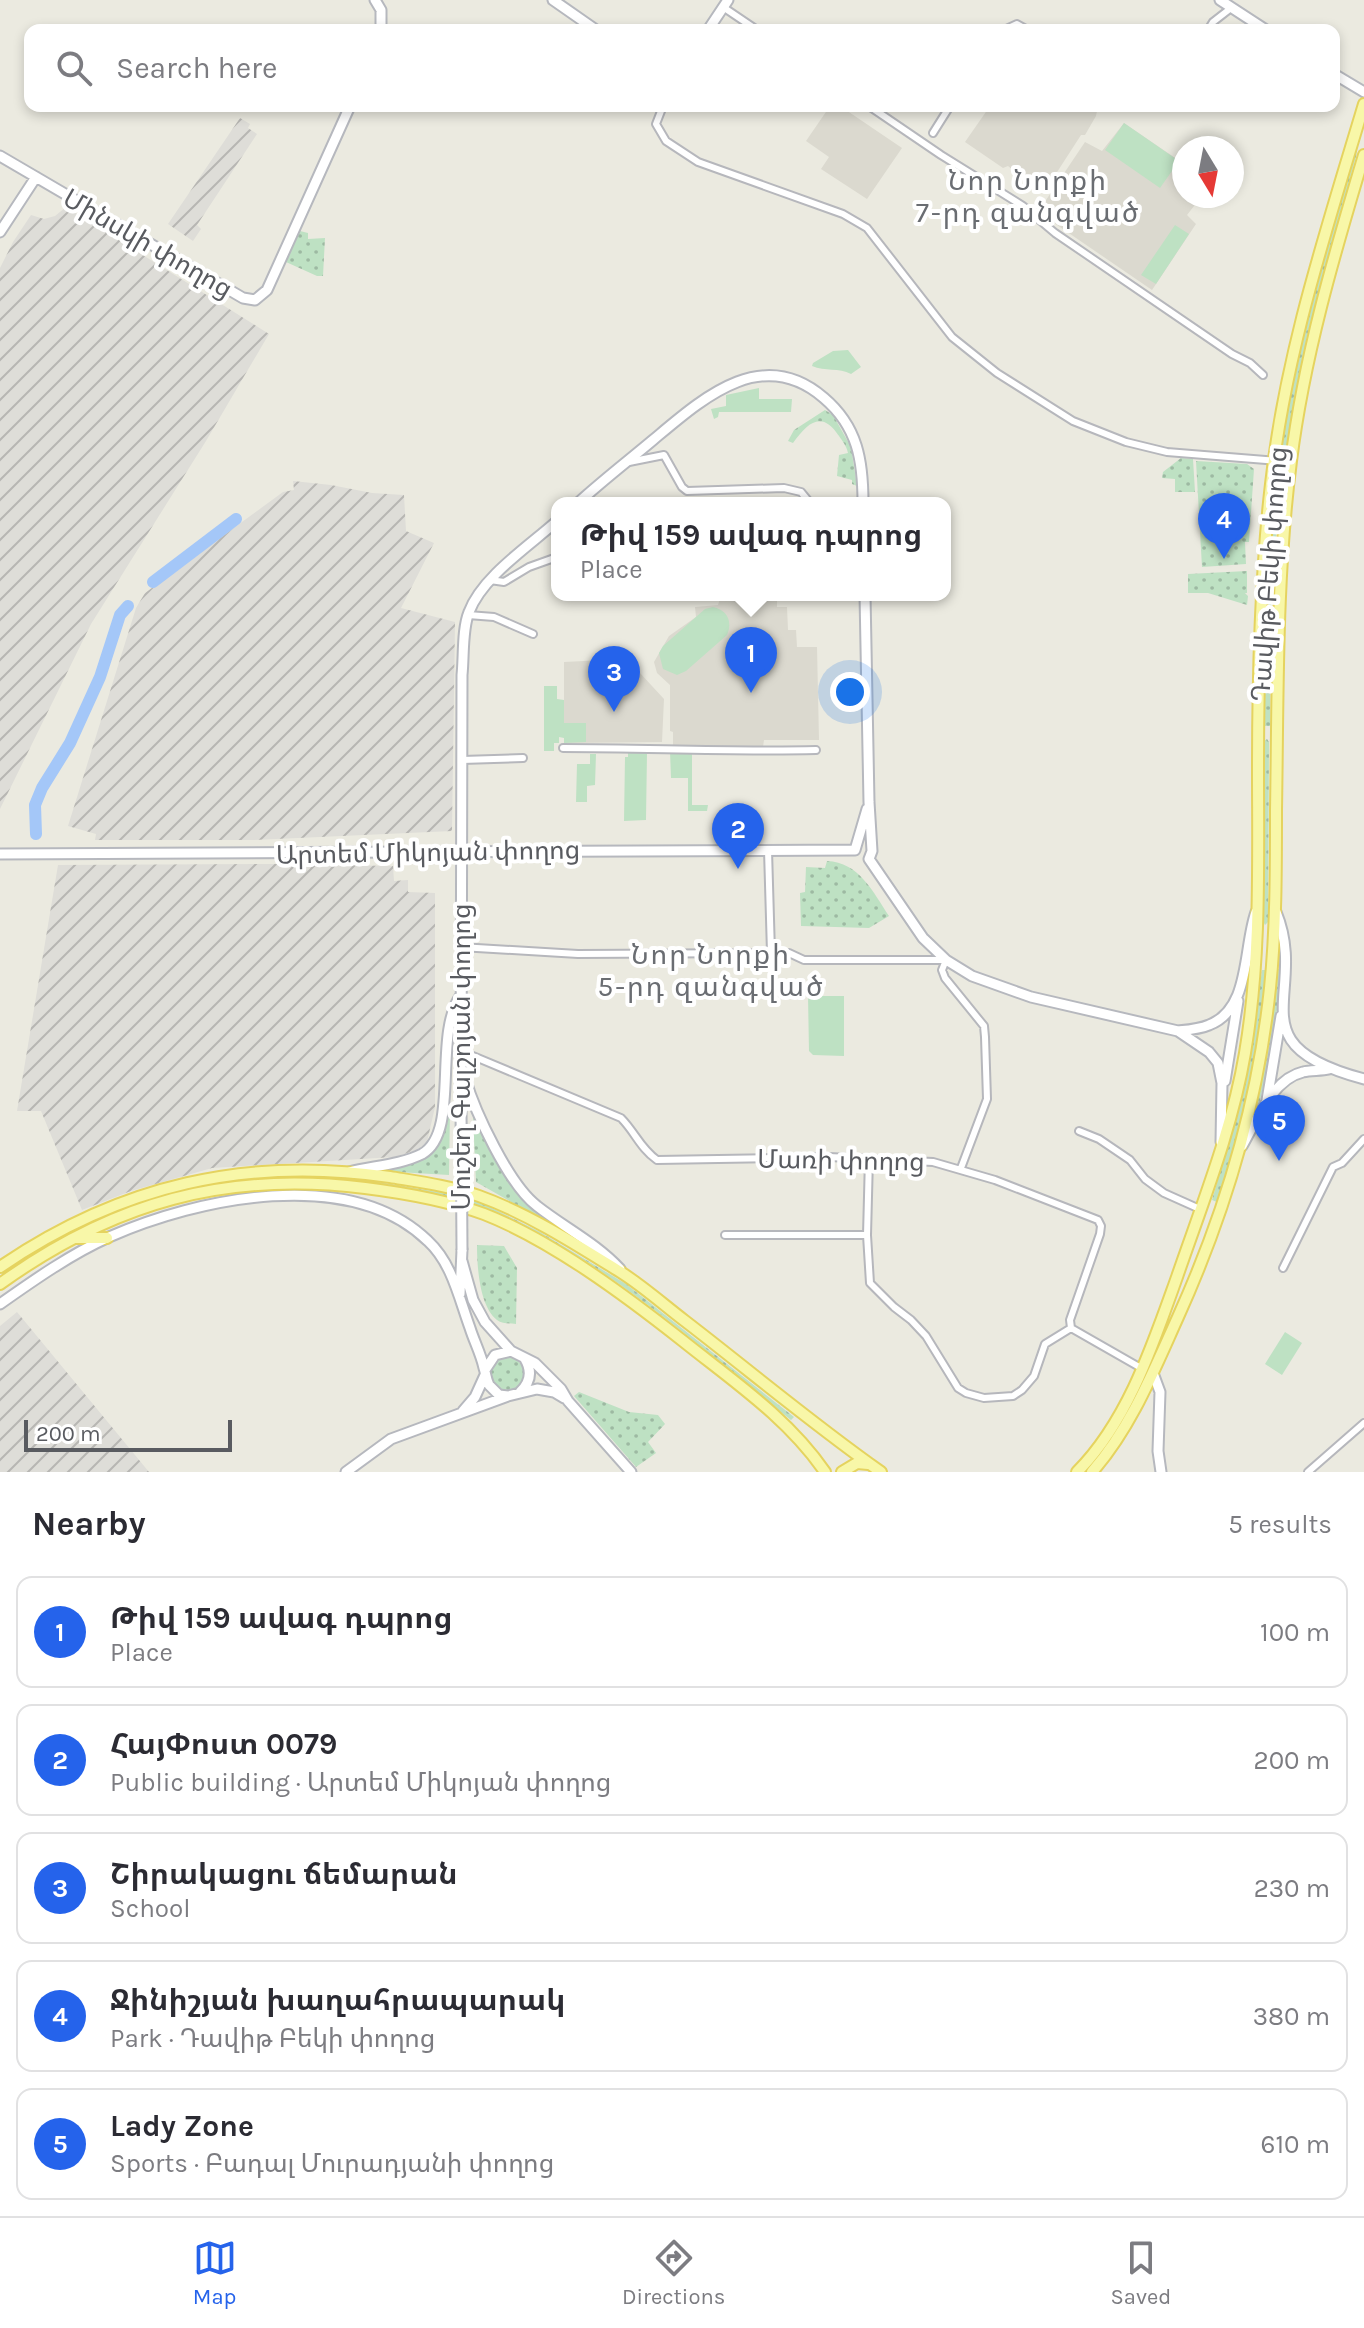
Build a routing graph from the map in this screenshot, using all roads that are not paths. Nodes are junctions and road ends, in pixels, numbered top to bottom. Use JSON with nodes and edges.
{"nodes":[{"id":1,"x":375,"y":0,"type":"edge"},
{"id":2,"x":553,"y":0,"type":"edge"},
{"id":3,"x":1220,"y":0,"type":"edge"},
{"id":4,"x":726,"y":3,"type":"edge"},
{"id":5,"x":1231,"y":8,"type":"junction"},
{"id":6,"x":381,"y":24,"type":"edge"},
{"id":7,"x":587,"y":24,"type":"edge"},
{"id":8,"x":712,"y":24,"type":"edge"},
{"id":9,"x":750,"y":24,"type":"edge"},
{"id":10,"x":1212,"y":24,"type":"edge"},
{"id":11,"x":1256,"y":24,"type":"edge"},
{"id":12,"x":1340,"y":78,"type":"edge"},
{"id":13,"x":1364,"y":92,"type":"edge"},
{"id":14,"x":1364,"y":104,"type":"edge"},
{"id":15,"x":347,"y":112,"type":"edge"},
{"id":16,"x":661,"y":112,"type":"edge"},
{"id":17,"x":878,"y":112,"type":"edge"},
{"id":18,"x":946,"y":112,"type":"edge"},
{"id":19,"x":933,"y":133,"type":"dead end"},
{"id":20,"x":1364,"y":155,"type":"edge"},
{"id":21,"x":0,"y":156,"type":"edge"},
{"id":22,"x":36,"y":177,"type":"junction"},
{"id":23,"x":0,"y":232,"type":"edge"},
{"id":24,"x":1263,"y":375,"type":"dead end"},
{"id":25,"x":1274,"y":460,"type":"junction"},
{"id":26,"x":1291,"y":462,"type":"junction"},
{"id":27,"x":626,"y":463,"type":"junction"},
{"id":28,"x":585,"y":497,"type":"edge"},
{"id":29,"x":805,"y":497,"type":"edge"},
{"id":30,"x":863,"y":497,"type":"edge"},
{"id":31,"x":551,"y":526,"type":"edge"},
{"id":32,"x":551,"y":558,"type":"edge"},
{"id":33,"x":490,"y":580,"type":"junction"},
{"id":34,"x":865,"y":601,"type":"edge"},
{"id":35,"x":467,"y":615,"type":"junction"},
{"id":36,"x":533,"y":634,"type":"dead end"},
{"id":37,"x":1258,"y":735,"type":"junction"},
{"id":38,"x":1278,"y":735,"type":"junction"},
{"id":39,"x":563,"y":748,"type":"dead end"},
{"id":40,"x":816,"y":750,"type":"dead end"},
{"id":41,"x":523,"y":758,"type":"dead end"},
{"id":42,"x":462,"y":760,"type":"junction"},
{"id":43,"x":869,"y":802,"type":"junction"},
{"id":44,"x":870,"y":846,"type":"junction"},
{"id":45,"x":856,"y":847,"type":"junction"},
{"id":46,"x":768,"y":850,"type":"junction"},
{"id":47,"x":462,"y":851,"type":"junction"},
{"id":48,"x":0,"y":854,"type":"edge"},
{"id":49,"x":869,"y":859,"type":"junction"},
{"id":50,"x":1257,"y":909,"type":"junction"},
{"id":51,"x":1274,"y":909,"type":"junction"},
{"id":52,"x":1256,"y":928,"type":"junction"},
{"id":53,"x":1274,"y":929,"type":"junction"},
{"id":54,"x":460,"y":947,"type":"junction"},
{"id":55,"x":771,"y":953,"type":"junction"},
{"id":56,"x":946,"y":960,"type":"junction"},
{"id":57,"x":1239,"y":994,"type":"junction"},
{"id":58,"x":461,"y":995,"type":"junction"},
{"id":59,"x":1281,"y":1013,"type":"junction"},
{"id":60,"x":1178,"y":1031,"type":"junction"},
{"id":61,"x":461,"y":1051,"type":"junction"},
{"id":62,"x":461,"y":1067,"type":"junction"},
{"id":63,"x":1330,"y":1069,"type":"junction"},
{"id":64,"x":1364,"y":1079,"type":"edge"},
{"id":65,"x":1223,"y":1093,"type":"junction"},
{"id":66,"x":1266,"y":1104,"type":"junction"},
{"id":67,"x":1079,"y":1131,"type":"dead end"},
{"id":68,"x":1364,"y":1139,"type":"edge"},
{"id":69,"x":1221,"y":1145,"type":"junction"},
{"id":70,"x":1240,"y":1149,"type":"junction"},
{"id":71,"x":869,"y":1158,"type":"junction"},
{"id":72,"x":961,"y":1168,"type":"junction"},
{"id":73,"x":349,"y":1172,"type":"junction"},
{"id":74,"x":327,"y":1184,"type":"junction"},
{"id":75,"x":287,"y":1194,"type":"junction"},
{"id":76,"x":1202,"y":1210,"type":"junction"},
{"id":77,"x":1219,"y":1216,"type":"junction"},
{"id":78,"x":725,"y":1235,"type":"dead end"},
{"id":79,"x":867,"y":1235,"type":"junction"},
{"id":80,"x":74,"y":1238,"type":"junction"},
{"id":81,"x":107,"y":1238,"type":"junction"},
{"id":82,"x":462,"y":1256,"type":"junction"},
{"id":83,"x":0,"y":1267,"type":"edge"},
{"id":84,"x":1283,"y":1268,"type":"dead end"},
{"id":85,"x":625,"y":1275,"type":"junction"},
{"id":86,"x":1175,"y":1281,"type":"junction"},
{"id":87,"x":0,"y":1284,"type":"edge"},
{"id":88,"x":1191,"y":1288,"type":"junction"},
{"id":89,"x":460,"y":1294,"type":"junction"},
{"id":90,"x":0,"y":1304,"type":"edge"},
{"id":91,"x":1071,"y":1328,"type":"junction"},
{"id":92,"x":511,"y":1351,"type":"junction"},
{"id":93,"x":524,"y":1358,"type":"junction"},
{"id":94,"x":1141,"y":1368,"type":"junction"},
{"id":95,"x":485,"y":1372,"type":"junction"},
{"id":96,"x":1153,"y":1373,"type":"junction"},
{"id":97,"x":520,"y":1392,"type":"junction"},
{"id":98,"x":508,"y":1396,"type":"junction"},
{"id":99,"x":568,"y":1401,"type":"junction"},
{"id":100,"x":463,"y":1411,"type":"junction"},
{"id":101,"x":1364,"y":1423,"type":"edge"},
{"id":102,"x":870,"y":1464,"type":"junction"},
{"id":103,"x":346,"y":1472,"type":"edge"},
{"id":104,"x":631,"y":1472,"type":"edge"},
{"id":105,"x":825,"y":1472,"type":"edge"},
{"id":106,"x":842,"y":1472,"type":"edge"},
{"id":107,"x":881,"y":1472,"type":"edge"},
{"id":108,"x":1077,"y":1472,"type":"edge"},
{"id":109,"x":1092,"y":1472,"type":"edge"},
{"id":110,"x":1161,"y":1472,"type":"edge"},
{"id":111,"x":1308,"y":1472,"type":"edge"}],
"edges":[{"from":1,"to":6,"type":"main road"},
{"from":2,"to":7,"type":"main road"},
{"from":3,"to":5,"type":"main road"},
{"from":4,"to":8,"type":"main road"},
{"from":4,"to":9,"type":"street"},
{"from":5,"to":10,"type":"street"},
{"from":5,"to":11,"type":"main road"},
{"from":12,"to":13,"type":"main road"},
{"from":14,"to":25,"type":"main road","name":"Դավիթ Բեկի փողոց"},
{"from":15,"to":22,"type":"main road","name":"Մինսկի փողոց"},
{"from":16,"to":25,"type":"street"},
{"from":17,"to":24,"type":"street"},
{"from":18,"to":19,"type":"street"},
{"from":20,"to":26,"type":"main road","name":"Դավիթ Բեկի փողոց"},
{"from":21,"to":22,"type":"main road"},
{"from":22,"to":23,"type":"main road","name":"Մինսկի փողոց"},
{"from":25,"to":26,"type":"street"},
{"from":25,"to":37,"type":"main road","name":"Դավիթ Բեկի փողոց"},
{"from":26,"to":38,"type":"main road","name":"Դավիթ Բեկի փողոց"},
{"from":27,"to":28,"type":"main road"},
{"from":27,"to":29,"type":"street"},
{"from":27,"to":30,"type":"main road"},
{"from":31,"to":33,"type":"main road","name":"Մուշեղ Գալշոյան փողոց"},
{"from":32,"to":33,"type":"street"},
{"from":33,"to":35,"type":"main road","name":"Մուշեղ Գալշոյան փողոց"},
{"from":34,"to":43,"type":"main road"},
{"from":35,"to":36,"type":"street"},
{"from":35,"to":42,"type":"main road","name":"Մուշեղ Գալշոյան փողոց"},
{"from":37,"to":38,"type":"main road"},
{"from":37,"to":50,"type":"main road","name":"Դավիթ Բեկի փողոց"},
{"from":38,"to":51,"type":"main road","name":"Դավիթ Բեկի փողոց"},
{"from":39,"to":40,"type":"street"},
{"from":41,"to":42,"type":"street"},
{"from":42,"to":47,"type":"main road","name":"Մուշեղ Գալշոյան փողոց"},
{"from":43,"to":44,"type":"main road"},
{"from":43,"to":45,"type":"main road"},
{"from":44,"to":45,"type":"main road"},
{"from":44,"to":49,"type":"main road"},
{"from":45,"to":46,"type":"main road","name":"Արտեմ Միկոյան փողոց"},
{"from":45,"to":49,"type":"main road"},
{"from":46,"to":47,"type":"main road","name":"Արտեմ Միկոյան փողոց"},
{"from":46,"to":55,"type":"street"},
{"from":47,"to":48,"type":"main road","name":"Արտեմ Միկոյան փողոց"},
{"from":47,"to":54,"type":"main road","name":"Մուշեղ Գալշոյան փողոց"},
{"from":49,"to":56,"type":"main road"},
{"from":50,"to":52,"type":"main road","name":"Դավիթ Բեկի փողոց"},
{"from":50,"to":57,"type":"main road"},
{"from":51,"to":53,"type":"main road","name":"Դավիթ Բեկի փողոց"},
{"from":51,"to":59,"type":"main road"},
{"from":52,"to":53,"type":"main road"},
{"from":52,"to":69,"type":"main road","name":"Դավիթ Բեկի փողոց"},
{"from":53,"to":70,"type":"main road","name":"Դավիթ Բեկի փողոց"},
{"from":54,"to":55,"type":"street"},
{"from":54,"to":58,"type":"main road","name":"Մուշեղ Գալշոյան փողոց"},
{"from":55,"to":56,"type":"street"},
{"from":56,"to":60,"type":"main road"},
{"from":56,"to":72,"type":"street"},
{"from":57,"to":60,"type":"main road"},
{"from":57,"to":65,"type":"main road"},
{"from":58,"to":61,"type":"main road","name":"Մուշեղ Գալշոյան փողոց"},
{"from":58,"to":73,"type":"main road"},
{"from":59,"to":63,"type":"main road"},
{"from":59,"to":66,"type":"main road"},
{"from":60,"to":65,"type":"main road"},
{"from":61,"to":62,"type":"main road","name":"Մուշեղ Գալշոյան փողոց"},
{"from":61,"to":71,"type":"street","name":"Մառի փողոց"},
{"from":62,"to":82,"type":"main road","name":"Մուշեղ Գալշոյան փողոց","bridge":true},
{"from":62,"to":85,"type":"main road"},
{"from":63,"to":64,"type":"main road"},
{"from":63,"to":66,"type":"main road"},
{"from":65,"to":69,"type":"main road"},
{"from":66,"to":70,"type":"main road"},
{"from":67,"to":76,"type":"street"},
{"from":68,"to":84,"type":"street"},
{"from":69,"to":76,"type":"main road","name":"Դավիթ Բեկի փողոց"},
{"from":70,"to":77,"type":"main road","name":"Դավիթ Բեկի փողոց"},
{"from":71,"to":72,"type":"street","name":"Մառի փողոց"},
{"from":71,"to":79,"type":"street"},
{"from":72,"to":91,"type":"street","name":"Մառի փողոց"},
{"from":73,"to":83,"type":"main road"},
{"from":73,"to":85,"type":"main road"},
{"from":74,"to":75,"type":"main road"},
{"from":74,"to":80,"type":"main road"},
{"from":74,"to":105,"type":"main road"},
{"from":75,"to":81,"type":"main road"},
{"from":75,"to":89,"type":"main road"},
{"from":76,"to":77,"type":"main road"},
{"from":76,"to":86,"type":"main road","name":"Դավիթ Բեկի փողոց"},
{"from":77,"to":88,"type":"main road","name":"Դավիթ Բեկի փողոց"},
{"from":78,"to":79,"type":"street"},
{"from":79,"to":91,"type":"street"},
{"from":80,"to":81,"type":"main road"},
{"from":80,"to":87,"type":"main road"},
{"from":81,"to":90,"type":"main road"},
{"from":82,"to":89,"type":"main road","name":"Մուշեղ Գալշոյան փողոց"},
{"from":82,"to":92,"type":"main road"},
{"from":85,"to":102,"type":"main road"},
{"from":86,"to":88,"type":"main road"},
{"from":86,"to":94,"type":"main road","name":"Դավիթ Բեկի փողոց"},
{"from":88,"to":96,"type":"main road","name":"Դավիթ Բեկի փողոց"},
{"from":89,"to":95,"type":"main road"},
{"from":91,"to":94,"type":"street"},
{"from":92,"to":93,"type":"main road"},
{"from":92,"to":95,"type":"main road"},
{"from":93,"to":97,"type":"main road"},
{"from":93,"to":99,"type":"main road"},
{"from":94,"to":108,"type":"main road","name":"Դավիթ Բեկի փողոց"},
{"from":95,"to":98,"type":"main road"},
{"from":95,"to":100,"type":"main road"},
{"from":96,"to":109,"type":"main road","name":"Դավիթ Բեկի փողոց"},
{"from":96,"to":110,"type":"main road"},
{"from":97,"to":98,"type":"main road"},
{"from":97,"to":99,"type":"main road"},
{"from":98,"to":100,"type":"main road"},
{"from":99,"to":104,"type":"main road"},
{"from":100,"to":103,"type":"main road"},
{"from":101,"to":111,"type":"street"},
{"from":102,"to":106,"type":"main road"},
{"from":102,"to":107,"type":"main road"}]}
